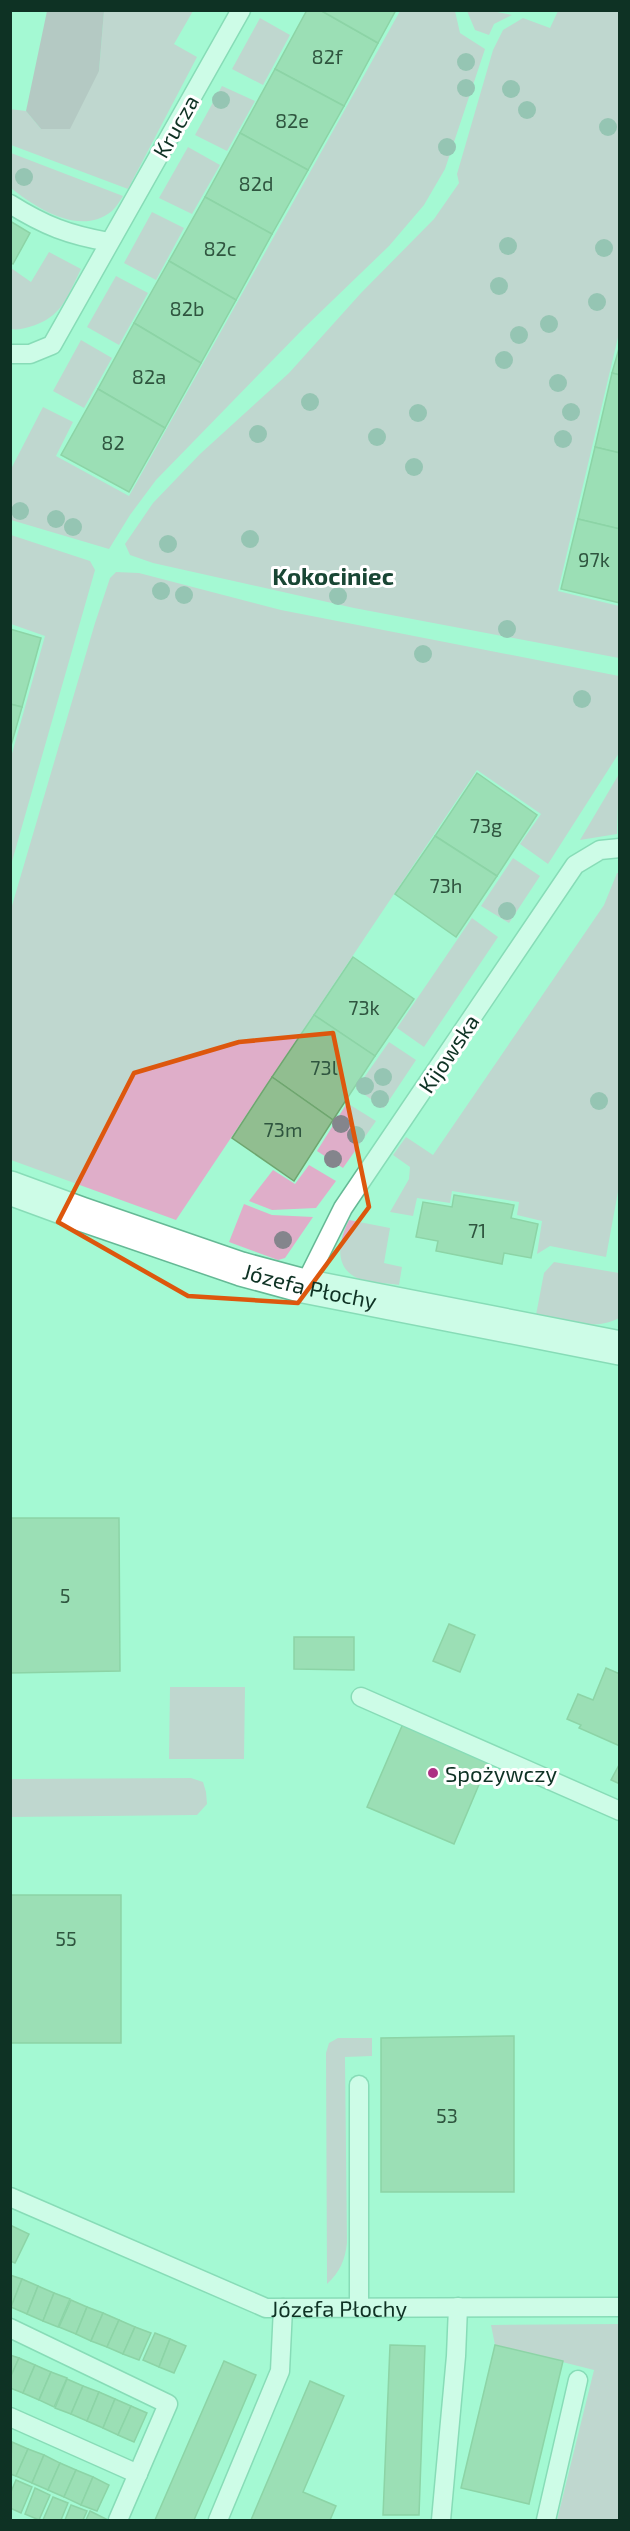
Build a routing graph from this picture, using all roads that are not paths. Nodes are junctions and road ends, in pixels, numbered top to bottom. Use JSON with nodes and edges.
{"nodes":[{"id":1,"x":241,"y":10,"type":"edge"},
{"id":2,"x":10,"y":204,"type":"edge"},
{"id":3,"x":109,"y":242,"type":"junction"},
{"id":4,"x":10,"y":354,"type":"edge"},
{"id":5,"x":620,"y":848,"type":"edge"},
{"id":6,"x":10,"y":1188,"type":"edge"},
{"id":7,"x":304,"y":1286,"type":"junction"},
{"id":8,"x":620,"y":1348,"type":"edge"},
{"id":9,"x":362,"y":1697,"type":"dead end"},
{"id":10,"x":620,"y":1811,"type":"edge"},
{"id":11,"x":359,"y":2085,"type":"dead end"},
{"id":12,"x":10,"y":2197,"type":"edge"},
{"id":13,"x":359,"y":2307,"type":"junction"},
{"id":14,"x":458,"y":2307,"type":"junction"},
{"id":15,"x":620,"y":2307,"type":"edge"},
{"id":16,"x":283,"y":2308,"type":"junction"},
{"id":17,"x":10,"y":2328,"type":"edge"},
{"id":18,"x":578,"y":2380,"type":"dead end"},
{"id":19,"x":10,"y":2417,"type":"edge"},
{"id":20,"x":138,"y":2474,"type":"junction"},
{"id":21,"x":118,"y":2520,"type":"edge"},
{"id":22,"x":218,"y":2520,"type":"edge"},
{"id":23,"x":441,"y":2520,"type":"edge"},
{"id":24,"x":546,"y":2520,"type":"edge"}],
"edges":[{"from":1,"to":3,"type":"lane","name":"Krucza"},
{"from":2,"to":3,"type":"lane"},
{"from":3,"to":4,"type":"lane","name":"Krucza"},
{"from":5,"to":7,"type":"lane","name":"Kijowska"},
{"from":6,"to":7,"type":"street","name":"Józefa Płochy"},
{"from":7,"to":8,"type":"street","name":"Józefa Płochy"},
{"from":9,"to":10,"type":"lane"},
{"from":11,"to":13,"type":"lane"},
{"from":12,"to":16,"type":"lane","name":"Józefa Płochy"},
{"from":13,"to":14,"type":"lane","name":"Józefa Płochy"},
{"from":13,"to":16,"type":"lane","name":"Józefa Płochy"},
{"from":14,"to":15,"type":"lane","name":"Józefa Płochy"},
{"from":14,"to":23,"type":"lane"},
{"from":16,"to":22,"type":"lane"},
{"from":17,"to":20,"type":"lane"},
{"from":18,"to":24,"type":"lane"},
{"from":19,"to":20,"type":"lane"},
{"from":20,"to":21,"type":"lane"}]}
